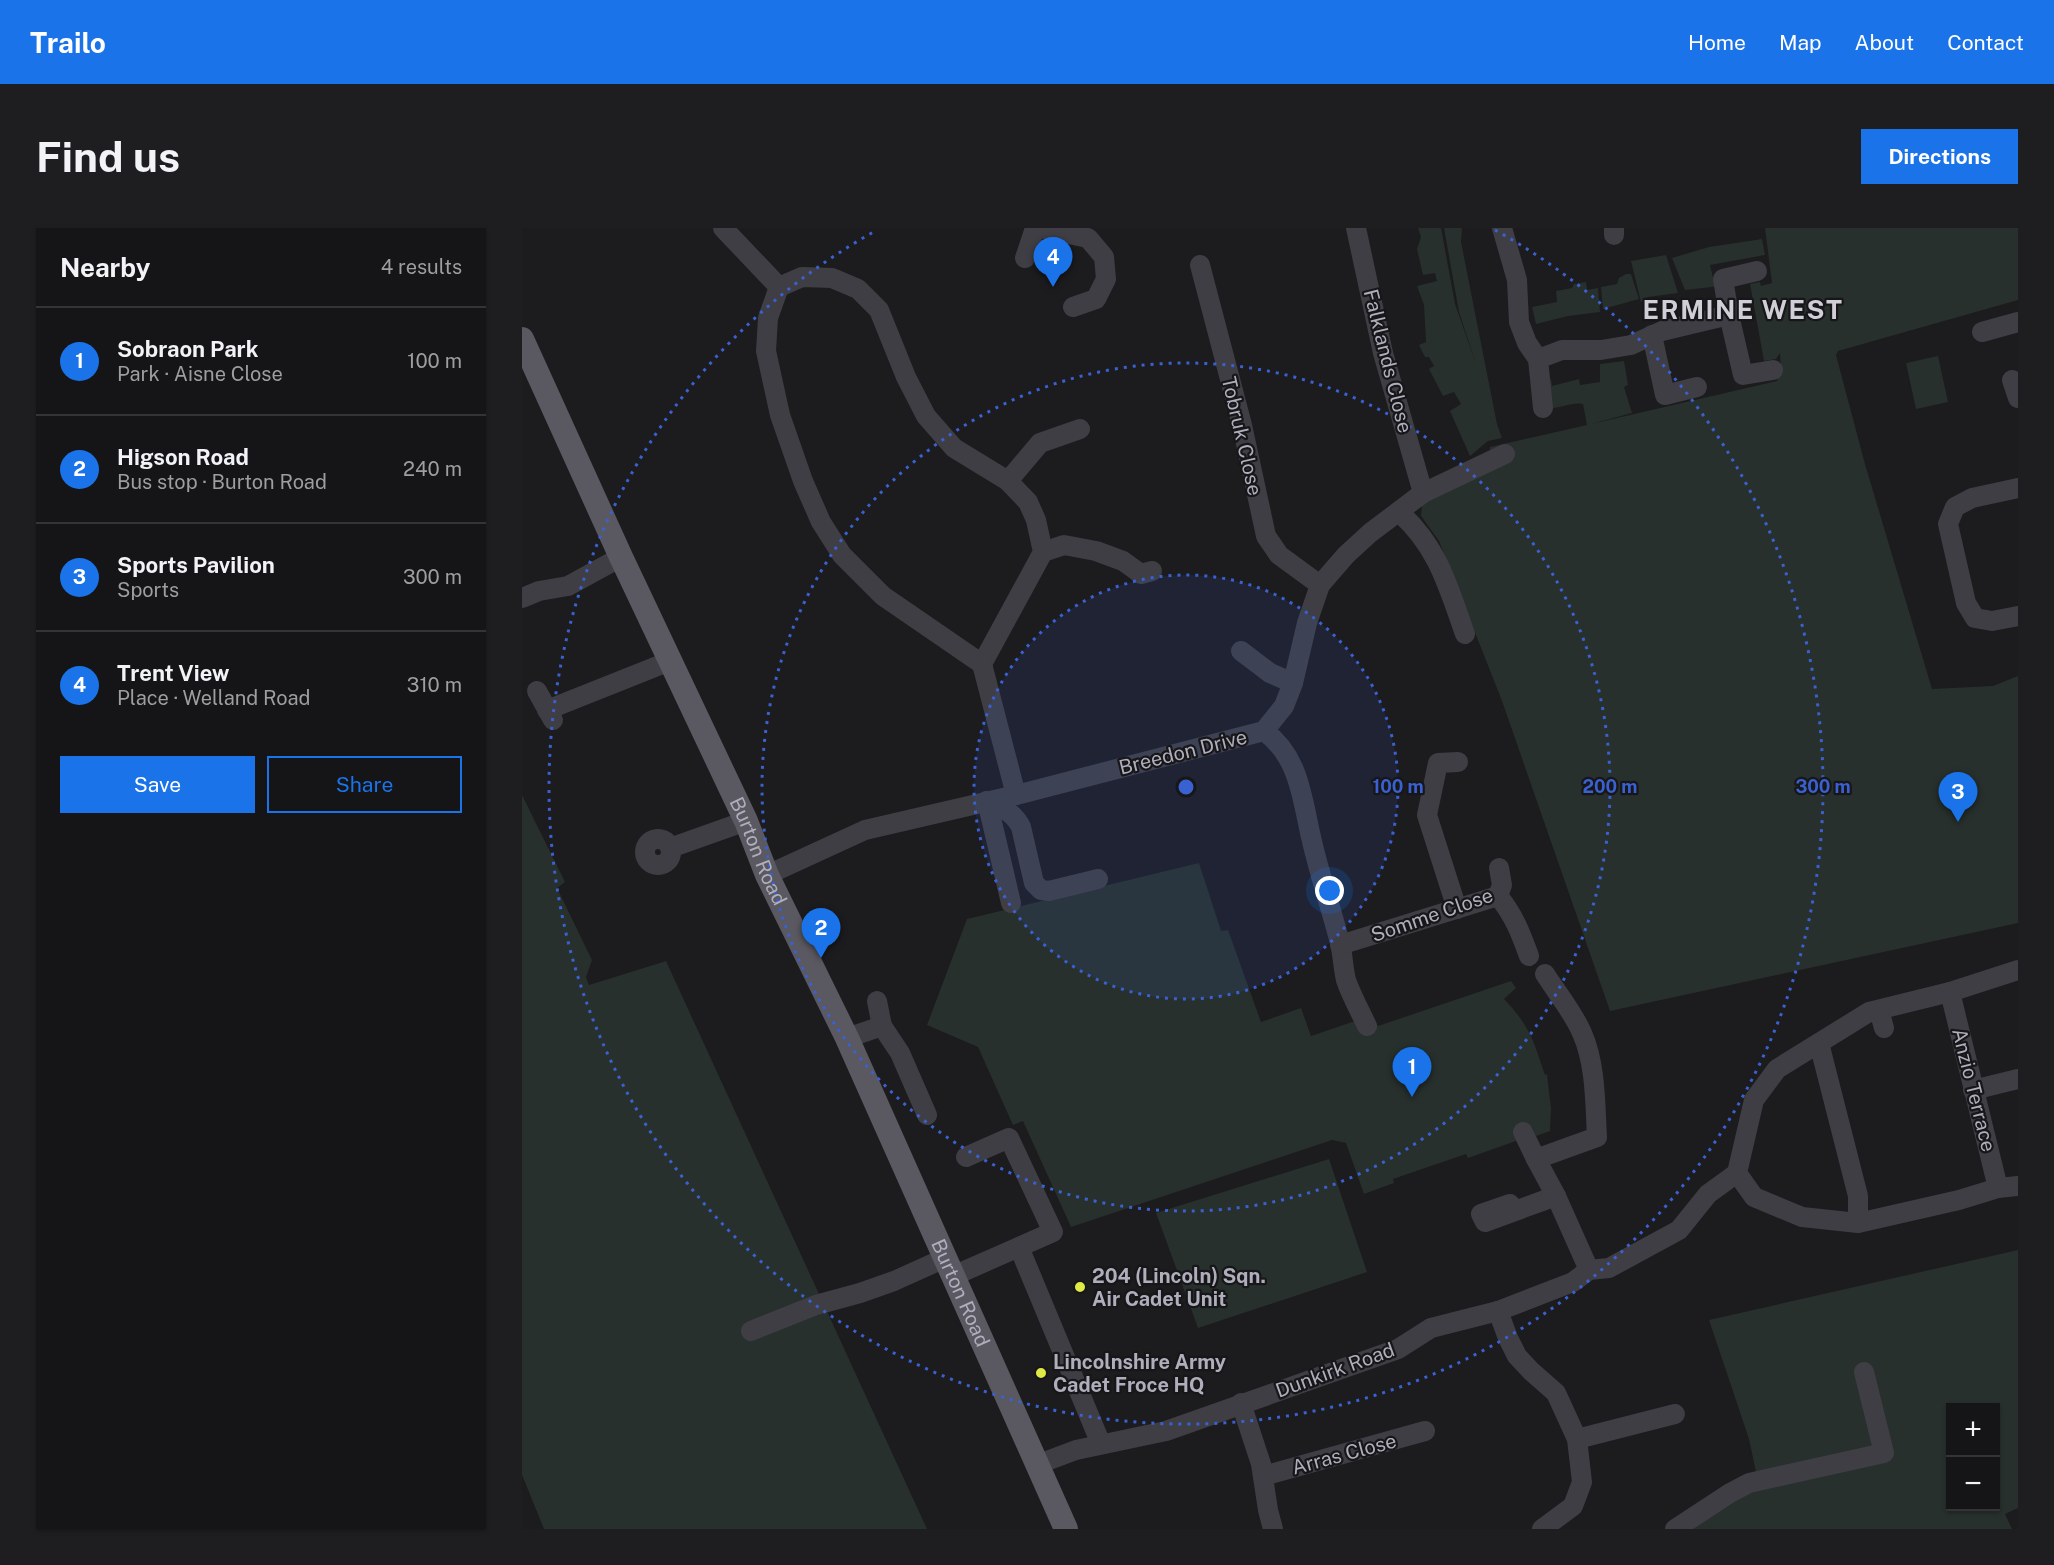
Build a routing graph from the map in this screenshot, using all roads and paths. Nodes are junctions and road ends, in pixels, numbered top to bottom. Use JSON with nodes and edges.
{"nodes":[{"id":1,"x":723,"y":228,"type":"edge"},
{"id":2,"x":1035,"y":228,"type":"edge"},
{"id":3,"x":1040,"y":228,"type":"edge"},
{"id":4,"x":1356,"y":228,"type":"edge"},
{"id":5,"x":1502,"y":228,"type":"edge"},
{"id":6,"x":1025,"y":258,"type":"dead end"},
{"id":7,"x":1200,"y":265,"type":"dead end"},
{"id":8,"x":1757,"y":271,"type":"dead end"},
{"id":9,"x":778,"y":287,"type":"junction"},
{"id":10,"x":1073,"y":307,"type":"dead end"},
{"id":11,"x":1729,"y":315,"type":"junction"},
{"id":12,"x":2018,"y":322,"type":"edge"},
{"id":13,"x":1982,"y":332,"type":"dead end"},
{"id":14,"x":1652,"y":335,"type":"junction"},
{"id":15,"x":522,"y":339,"type":"edge"},
{"id":16,"x":1538,"y":359,"type":"junction"},
{"id":17,"x":1773,"y":370,"type":"dead end"},
{"id":18,"x":1696,"y":387,"type":"dead end"},
{"id":19,"x":1543,"y":408,"type":"dead end"},
{"id":20,"x":1080,"y":429,"type":"dead end"},
{"id":21,"x":1505,"y":454,"type":"dead end"},
{"id":22,"x":1008,"y":481,"type":"junction"},
{"id":23,"x":2018,"y":488,"type":"edge"},
{"id":24,"x":1423,"y":493,"type":"junction"},
{"id":25,"x":1400,"y":512,"type":"junction"},
{"id":26,"x":1043,"y":552,"type":"junction"},
{"id":27,"x":621,"y":557,"type":"junction"},
{"id":28,"x":1152,"y":571,"type":"dead end"},
{"id":29,"x":1320,"y":585,"type":"junction"},
{"id":30,"x":522,"y":598,"type":"edge"},
{"id":31,"x":2018,"y":616,"type":"edge"},
{"id":32,"x":1465,"y":634,"type":"dead end"},
{"id":33,"x":1241,"y":651,"type":"dead end"},
{"id":34,"x":670,"y":661,"type":"junction"},
{"id":35,"x":981,"y":664,"type":"junction"},
{"id":36,"x":1293,"y":683,"type":"junction"},
{"id":37,"x":537,"y":691,"type":"dead end"},
{"id":38,"x":1264,"y":731,"type":"junction"},
{"id":39,"x":1458,"y":762,"type":"dead end"},
{"id":40,"x":1016,"y":795,"type":"junction"},
{"id":41,"x":987,"y":801,"type":"junction"},
{"id":42,"x":746,"y":821,"type":"junction"},
{"id":43,"x":670,"y":848,"type":"dead end"},
{"id":44,"x":1499,"y":868,"type":"dead end"},
{"id":45,"x":767,"y":875,"type":"junction"},
{"id":46,"x":1098,"y":879,"type":"dead end"},
{"id":47,"x":1498,"y":896,"type":"junction"},
{"id":48,"x":1011,"y":903,"type":"dead end"},
{"id":49,"x":1456,"y":909,"type":"junction"},
{"id":50,"x":1340,"y":945,"type":"junction"},
{"id":51,"x":1530,"y":956,"type":"dead end"},
{"id":52,"x":2018,"y":970,"type":"edge"},
{"id":53,"x":1545,"y":974,"type":"dead end"},
{"id":54,"x":1950,"y":992,"type":"junction"},
{"id":55,"x":877,"y":1001,"type":"dead end"},
{"id":56,"x":882,"y":1026,"type":"junction"},
{"id":57,"x":1367,"y":1026,"type":"dead end"},
{"id":58,"x":847,"y":1038,"type":"junction"},
{"id":59,"x":1819,"y":1043,"type":"junction"},
{"id":60,"x":2018,"y":1079,"type":"edge"},
{"id":61,"x":1973,"y":1090,"type":"junction"},
{"id":62,"x":927,"y":1115,"type":"dead end"},
{"id":63,"x":1523,"y":1132,"type":"dead end"},
{"id":64,"x":966,"y":1157,"type":"dead end"},
{"id":65,"x":1536,"y":1159,"type":"junction"},
{"id":66,"x":1737,"y":1173,"type":"junction"},
{"id":67,"x":2018,"y":1186,"type":"edge"},
{"id":68,"x":1998,"y":1188,"type":"junction"},
{"id":69,"x":1556,"y":1196,"type":"junction"},
{"id":70,"x":1512,"y":1212,"type":"dead end"},
{"id":71,"x":1858,"y":1223,"type":"junction"},
{"id":72,"x":1019,"y":1247,"type":"junction"},
{"id":73,"x":949,"y":1267,"type":"junction"},
{"id":74,"x":1589,"y":1270,"type":"junction"},
{"id":75,"x":1498,"y":1311,"type":"junction"},
{"id":76,"x":751,"y":1331,"type":"dead end"},
{"id":77,"x":1864,"y":1372,"type":"dead end"},
{"id":78,"x":1242,"y":1403,"type":"junction"},
{"id":79,"x":1675,"y":1414,"type":"dead end"},
{"id":80,"x":1425,"y":1431,"type":"dead end"},
{"id":81,"x":1577,"y":1439,"type":"junction"},
{"id":82,"x":1101,"y":1444,"type":"junction"},
{"id":83,"x":1036,"y":1465,"type":"junction"},
{"id":84,"x":1263,"y":1476,"type":"junction"},
{"id":85,"x":1066,"y":1529,"type":"edge"},
{"id":86,"x":1273,"y":1529,"type":"edge"},
{"id":87,"x":1542,"y":1529,"type":"edge"},
{"id":88,"x":1675,"y":1529,"type":"edge"}],
"edges":[{"from":1,"to":9,"type":"street"},
{"from":2,"to":6,"type":"street"},
{"from":3,"to":10,"type":"street"},
{"from":4,"to":24,"type":"street","name":"Falklands Close"},
{"from":5,"to":16,"type":"street"},
{"from":7,"to":29,"type":"street","name":"Tobruk Close"},
{"from":8,"to":11,"type":"street"},
{"from":9,"to":22,"type":"street"},
{"from":9,"to":35,"type":"street"},
{"from":11,"to":14,"type":"street"},
{"from":11,"to":17,"type":"street"},
{"from":12,"to":13,"type":"street"},
{"from":14,"to":16,"type":"street"},
{"from":14,"to":18,"type":"street"},
{"from":15,"to":27,"type":"main road","name":"Burton Road"},
{"from":16,"to":19,"type":"street"},
{"from":20,"to":22,"type":"street"},
{"from":21,"to":24,"type":"street","name":"Breedon Drive"},
{"from":22,"to":26,"type":"street"},
{"from":23,"to":31,"type":"street"},
{"from":24,"to":25,"type":"street","name":"Breedon Drive"},
{"from":25,"to":29,"type":"street","name":"Breedon Drive"},
{"from":25,"to":32,"type":"street"},
{"from":26,"to":28,"type":"street"},
{"from":26,"to":35,"type":"street"},
{"from":27,"to":30,"type":"street"},
{"from":27,"to":34,"type":"main road","name":"Burton Road"},
{"from":29,"to":36,"type":"street","name":"Breedon Drive"},
{"from":33,"to":36,"type":"street"},
{"from":34,"to":37,"type":"street"},
{"from":34,"to":42,"type":"main road","name":"Burton Road"},
{"from":35,"to":40,"type":"street"},
{"from":36,"to":38,"type":"street","name":"Breedon Drive"},
{"from":38,"to":40,"type":"street","name":"Breedon Drive"},
{"from":38,"to":50,"type":"street"},
{"from":39,"to":49,"type":"street"},
{"from":40,"to":41,"type":"street","name":"Breedon Drive"},
{"from":41,"to":45,"type":"street","name":"Breedon Drive"},
{"from":41,"to":46,"type":"street"},
{"from":41,"to":48,"type":"street"},
{"from":42,"to":43,"type":"street"},
{"from":42,"to":45,"type":"main road","name":"Burton Road"},
{"from":44,"to":47,"type":"street","name":"Somme Close"},
{"from":45,"to":58,"type":"main road","name":"Burton Road"},
{"from":47,"to":49,"type":"street","name":"Somme Close"},
{"from":47,"to":51,"type":"street"},
{"from":49,"to":50,"type":"street","name":"Somme Close"},
{"from":50,"to":57,"type":"street"},
{"from":52,"to":54,"type":"street"},
{"from":53,"to":65,"type":"street"},
{"from":54,"to":59,"type":"street"},
{"from":54,"to":61,"type":"street","name":"Anzio Terrace"},
{"from":55,"to":56,"type":"street"},
{"from":56,"to":58,"type":"street"},
{"from":56,"to":62,"type":"street"},
{"from":58,"to":73,"type":"main road","name":"Burton Road"},
{"from":59,"to":66,"type":"street"},
{"from":59,"to":71,"type":"street"},
{"from":60,"to":61,"type":"street"},
{"from":61,"to":68,"type":"street","name":"Anzio Terrace"},
{"from":63,"to":65,"type":"street"},
{"from":64,"to":72,"type":"street"},
{"from":65,"to":69,"type":"street"},
{"from":66,"to":71,"type":"street"},
{"from":66,"to":74,"type":"street","name":"Dunkirk Road"},
{"from":67,"to":68,"type":"street"},
{"from":68,"to":71,"type":"street"},
{"from":69,"to":70,"type":"street"},
{"from":69,"to":74,"type":"street"},
{"from":72,"to":73,"type":"street"},
{"from":72,"to":82,"type":"street"},
{"from":73,"to":76,"type":"street"},
{"from":73,"to":83,"type":"main road","name":"Burton Road"},
{"from":74,"to":75,"type":"street","name":"Dunkirk Road"},
{"from":75,"to":78,"type":"street","name":"Dunkirk Road"},
{"from":75,"to":81,"type":"street"},
{"from":77,"to":88,"type":"street"},
{"from":78,"to":82,"type":"street","name":"Dunkirk Road"},
{"from":78,"to":84,"type":"street"},
{"from":79,"to":81,"type":"street"},
{"from":80,"to":84,"type":"street","name":"Arras Close"},
{"from":81,"to":87,"type":"street"},
{"from":82,"to":83,"type":"street","name":"Dunkirk Road"},
{"from":83,"to":85,"type":"main road","name":"Burton Road"},
{"from":84,"to":86,"type":"street"}]}
